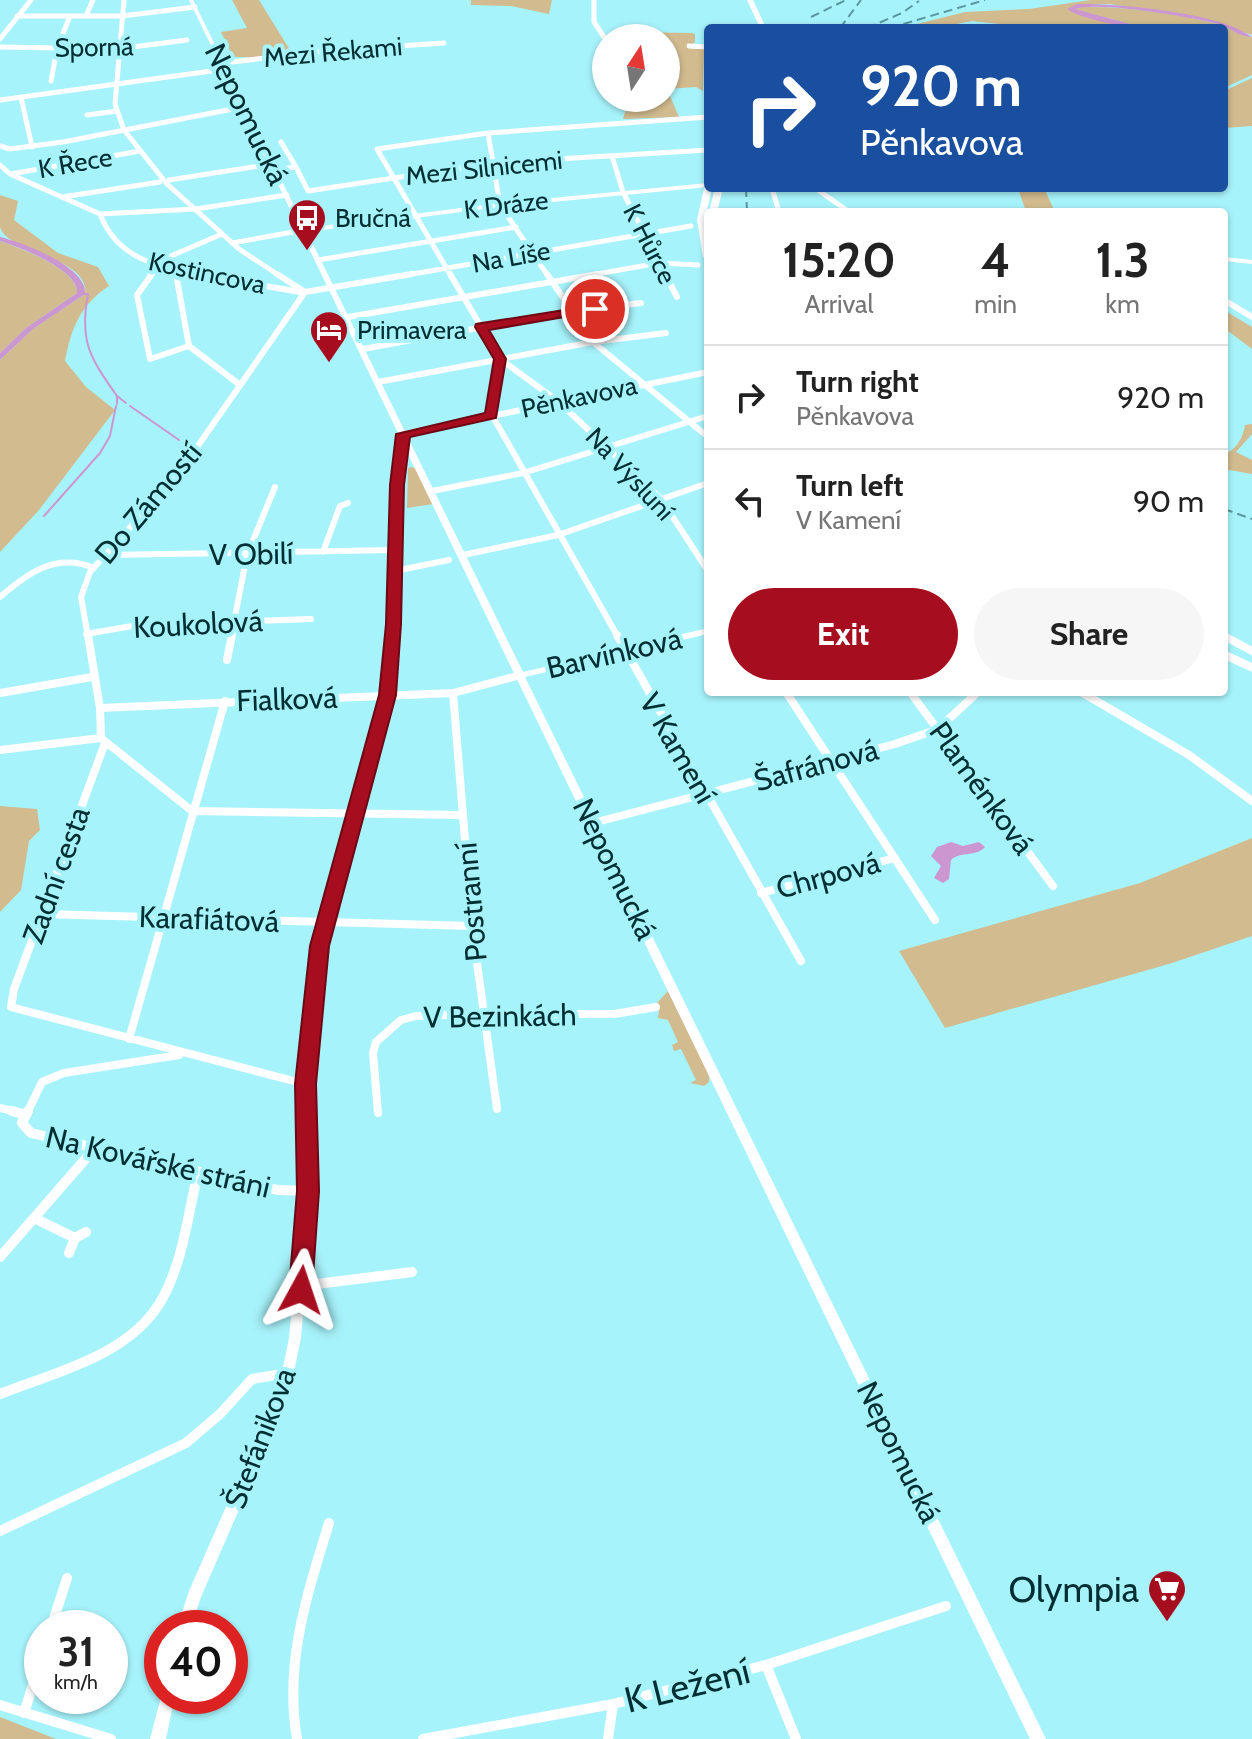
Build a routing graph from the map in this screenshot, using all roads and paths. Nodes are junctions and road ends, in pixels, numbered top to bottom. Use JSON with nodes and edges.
{"nodes":[{"id":1,"x":31,"y":0,"type":"edge"},
{"id":2,"x":93,"y":0,"type":"edge"},
{"id":3,"x":124,"y":0,"type":"edge"},
{"id":4,"x":594,"y":0,"type":"edge"},
{"id":5,"x":742,"y":0,"type":"edge"},
{"id":6,"x":750,"y":0,"type":"edge"},
{"id":7,"x":193,"y":3,"type":"edge"},
{"id":8,"x":17,"y":16,"type":"junction"},
{"id":9,"x":70,"y":16,"type":"junction"},
{"id":10,"x":86,"y":16,"type":"junction"},
{"id":11,"x":122,"y":16,"type":"junction"},
{"id":12,"x":595,"y":24,"type":"edge"},
{"id":13,"x":753,"y":24,"type":"edge"},
{"id":14,"x":761,"y":24,"type":"edge"},
{"id":15,"x":0,"y":39,"type":"edge"},
{"id":16,"x":187,"y":40,"type":"dead end"},
{"id":17,"x":444,"y":43,"type":"dead end"},
{"id":18,"x":689,"y":46,"type":"dead end"},
{"id":19,"x":0,"y":47,"type":"edge"},
{"id":20,"x":704,"y":47,"type":"edge"},
{"id":21,"x":57,"y":49,"type":"junction"},
{"id":22,"x":117,"y":49,"type":"junction"},
{"id":23,"x":224,"y":66,"type":"junction"},
{"id":24,"x":51,"y":81,"type":"dead end"},
{"id":25,"x":115,"y":83,"type":"junction"},
{"id":26,"x":21,"y":97,"type":"junction"},
{"id":27,"x":0,"y":100,"type":"edge"},
{"id":28,"x":243,"y":107,"type":"junction"},
{"id":29,"x":117,"y":111,"type":"junction"},
{"id":30,"x":87,"y":115,"type":"dead end"},
{"id":31,"x":704,"y":117,"type":"edge"},
{"id":32,"x":124,"y":130,"type":"junction"},
{"id":33,"x":488,"y":133,"type":"junction"},
{"id":34,"x":281,"y":142,"type":"dead end"},
{"id":35,"x":0,"y":146,"type":"edge"},
{"id":36,"x":32,"y":147,"type":"junction"},
{"id":37,"x":704,"y":150,"type":"edge"},
{"id":38,"x":140,"y":151,"type":"junction"},
{"id":39,"x":612,"y":156,"type":"junction"},
{"id":40,"x":493,"y":163,"type":"junction"},
{"id":41,"x":0,"y":165,"type":"edge"},
{"id":42,"x":273,"y":167,"type":"junction"},
{"id":43,"x":296,"y":167,"type":"junction"},
{"id":44,"x":10,"y":174,"type":"junction"},
{"id":45,"x":393,"y":178,"type":"junction"},
{"id":46,"x":165,"y":181,"type":"junction"},
{"id":47,"x":704,"y":186,"type":"edge"},
{"id":48,"x":623,"y":192,"type":"junction"},
{"id":49,"x":707,"y":192,"type":"edge"},
{"id":50,"x":821,"y":192,"type":"edge"},
{"id":51,"x":287,"y":195,"type":"junction"},
{"id":52,"x":62,"y":197,"type":"junction"},
{"id":53,"x":500,"y":205,"type":"junction"},
{"id":54,"x":844,"y":208,"type":"edge"},
{"id":55,"x":196,"y":209,"type":"junction"},
{"id":56,"x":100,"y":214,"type":"junction"},
{"id":57,"x":415,"y":216,"type":"junction"},
{"id":58,"x":691,"y":226,"type":"dead end"},
{"id":59,"x":516,"y":227,"type":"junction"},
{"id":60,"x":304,"y":230,"type":"junction"},
{"id":61,"x":222,"y":234,"type":"junction"},
{"id":62,"x":645,"y":234,"type":"junction"},
{"id":63,"x":704,"y":236,"type":"edge"},
{"id":64,"x":431,"y":241,"type":"junction"},
{"id":65,"x":232,"y":243,"type":"junction"},
{"id":66,"x":533,"y":254,"type":"junction"},
{"id":67,"x":1228,"y":259,"type":"edge"},
{"id":68,"x":318,"y":260,"type":"junction"},
{"id":69,"x":1252,"y":262,"type":"edge"},
{"id":70,"x":659,"y":263,"type":"junction"},
{"id":71,"x":149,"y":265,"type":"junction"},
{"id":72,"x":698,"y":265,"type":"dead end"},
{"id":73,"x":448,"y":268,"type":"junction"},
{"id":74,"x":175,"y":270,"type":"junction"},
{"id":75,"x":553,"y":282,"type":"junction"},
{"id":76,"x":331,"y":288,"type":"junction"},
{"id":77,"x":305,"y":292,"type":"junction"},
{"id":78,"x":464,"y":297,"type":"junction"},
{"id":79,"x":677,"y":297,"type":"dead end"},
{"id":80,"x":1228,"y":302,"type":"edge"},
{"id":81,"x":641,"y":303,"type":"dead end"},
{"id":82,"x":572,"y":311,"type":"junction"},
{"id":83,"x":348,"y":317,"type":"junction"},
{"id":84,"x":1252,"y":317,"type":"edge"},
{"id":85,"x":481,"y":327,"type":"junction"},
{"id":86,"x":666,"y":333,"type":"dead end"},
{"id":87,"x":593,"y":342,"type":"junction"},
{"id":88,"x":189,"y":346,"type":"junction"},
{"id":89,"x":363,"y":349,"type":"junction"},
{"id":90,"x":500,"y":359,"type":"junction"},
{"id":91,"x":704,"y":373,"type":"edge"},
{"id":92,"x":378,"y":382,"type":"junction"},
{"id":93,"x":643,"y":384,"type":"junction"},
{"id":94,"x":240,"y":385,"type":"junction"},
{"id":95,"x":559,"y":402,"type":"junction"},
{"id":96,"x":492,"y":415,"type":"junction"},
{"id":97,"x":704,"y":417,"type":"edge"},
{"id":98,"x":687,"y":420,"type":"junction"},
{"id":99,"x":403,"y":434,"type":"junction"},
{"id":100,"x":704,"y":434,"type":"edge"},
{"id":101,"x":607,"y":446,"type":"junction"},
{"id":102,"x":523,"y":473,"type":"junction"},
{"id":103,"x":704,"y":484,"type":"edge"},
{"id":104,"x":275,"y":487,"type":"dead end"},
{"id":105,"x":432,"y":491,"type":"junction"},
{"id":106,"x":661,"y":499,"type":"junction"},
{"id":107,"x":348,"y":503,"type":"dead end"},
{"id":108,"x":558,"y":535,"type":"junction"},
{"id":109,"x":395,"y":550,"type":"junction"},
{"id":110,"x":323,"y":552,"type":"junction"},
{"id":111,"x":107,"y":555,"type":"junction"},
{"id":112,"x":247,"y":555,"type":"junction"},
{"id":113,"x":463,"y":555,"type":"junction"},
{"id":114,"x":449,"y":560,"type":"dead end"},
{"id":115,"x":704,"y":565,"type":"edge"},
{"id":116,"x":94,"y":568,"type":"junction"},
{"id":117,"x":395,"y":571,"type":"junction"},
{"id":118,"x":0,"y":597,"type":"edge"},
{"id":119,"x":311,"y":619,"type":"dead end"},
{"id":120,"x":234,"y":622,"type":"junction"},
{"id":121,"x":704,"y":632,"type":"edge"},
{"id":122,"x":86,"y":634,"type":"junction"},
{"id":123,"x":1228,"y":638,"type":"edge"},
{"id":124,"x":623,"y":651,"type":"junction"},
{"id":125,"x":1252,"y":651,"type":"edge"},
{"id":126,"x":1228,"y":656,"type":"edge"},
{"id":127,"x":227,"y":660,"type":"dead end"},
{"id":128,"x":1228,"y":665,"type":"edge"},
{"id":129,"x":1252,"y":668,"type":"edge"},
{"id":130,"x":521,"y":675,"type":"junction"},
{"id":131,"x":1252,"y":676,"type":"edge"},
{"id":132,"x":92,"y":677,"type":"junction"},
{"id":133,"x":0,"y":693,"type":"edge"},
{"id":134,"x":453,"y":693,"type":"junction"},
{"id":135,"x":388,"y":695,"type":"junction"},
{"id":136,"x":789,"y":696,"type":"edge"},
{"id":137,"x":913,"y":696,"type":"edge"},
{"id":138,"x":974,"y":696,"type":"edge"},
{"id":139,"x":1088,"y":696,"type":"edge"},
{"id":140,"x":225,"y":701,"type":"junction"},
{"id":141,"x":100,"y":708,"type":"junction"},
{"id":142,"x":938,"y":729,"type":"junction"},
{"id":143,"x":103,"y":740,"type":"junction"},
{"id":144,"x":0,"y":750,"type":"edge"},
{"id":145,"x":831,"y":761,"type":"junction"},
{"id":146,"x":705,"y":795,"type":"junction"},
{"id":147,"x":1252,"y":801,"type":"edge"},
{"id":148,"x":192,"y":811,"type":"junction"},
{"id":149,"x":355,"y":814,"type":"junction"},
{"id":150,"x":463,"y":815,"type":"junction"},
{"id":151,"x":593,"y":823,"type":"junction"},
{"id":152,"x":895,"y":858,"type":"junction"},
{"id":153,"x":1053,"y":886,"type":"dead end"},
{"id":154,"x":761,"y":893,"type":"junction"},
{"id":155,"x":42,"y":914,"type":"junction"},
{"id":156,"x":164,"y":917,"type":"junction"},
{"id":157,"x":935,"y":920,"type":"dead end"},
{"id":158,"x":324,"y":922,"type":"junction"},
{"id":159,"x":472,"y":926,"type":"junction"},
{"id":160,"x":801,"y":961,"type":"dead end"},
{"id":161,"x":656,"y":1007,"type":"dead end"},
{"id":162,"x":482,"y":1014,"type":"junction"},
{"id":163,"x":129,"y":1039,"type":"junction"},
{"id":164,"x":185,"y":1054,"type":"junction"},
{"id":165,"x":305,"y":1084,"type":"junction"},
{"id":166,"x":0,"y":1108,"type":"edge"},
{"id":167,"x":497,"y":1109,"type":"dead end"},
{"id":168,"x":378,"y":1113,"type":"dead end"},
{"id":169,"x":26,"y":1115,"type":"junction"},
{"id":170,"x":95,"y":1148,"type":"junction"},
{"id":171,"x":198,"y":1172,"type":"junction"},
{"id":172,"x":308,"y":1191,"type":"junction"},
{"id":173,"x":34,"y":1218,"type":"junction"},
{"id":174,"x":86,"y":1232,"type":"dead end"},
{"id":175,"x":75,"y":1238,"type":"junction"},
{"id":176,"x":69,"y":1253,"type":"dead end"},
{"id":177,"x":0,"y":1257,"type":"edge"},
{"id":178,"x":412,"y":1272,"type":"dead end"},
{"id":179,"x":301,"y":1286,"type":"junction"},
{"id":180,"x":288,"y":1373,"type":"junction"},
{"id":181,"x":0,"y":1394,"type":"edge"},
{"id":182,"x":329,"y":1523,"type":"dead end"},
{"id":183,"x":0,"y":1531,"type":"edge"},
{"id":184,"x":67,"y":1578,"type":"dead end"},
{"id":185,"x":946,"y":1606,"type":"dead end"},
{"id":186,"x":57,"y":1610,"type":"edge"},
{"id":187,"x":190,"y":1610,"type":"edge"},
{"id":188,"x":766,"y":1665,"type":"junction"},
{"id":189,"x":613,"y":1704,"type":"junction"},
{"id":190,"x":0,"y":1705,"type":"edge"},
{"id":191,"x":24,"y":1713,"type":"edge"},
{"id":192,"x":27,"y":1714,"type":"edge"},
{"id":193,"x":164,"y":1714,"type":"edge"},
{"id":194,"x":111,"y":1739,"type":"edge"},
{"id":195,"x":158,"y":1739,"type":"edge"},
{"id":196,"x":297,"y":1739,"type":"edge"},
{"id":197,"x":423,"y":1739,"type":"edge"},
{"id":198,"x":608,"y":1739,"type":"edge"},
{"id":199,"x":796,"y":1739,"type":"edge"},
{"id":200,"x":1038,"y":1739,"type":"edge"}],
"edges":[{"from":1,"to":8,"type":"street"},
{"from":2,"to":10,"type":"street"},
{"from":3,"to":11,"type":"street"},
{"from":4,"to":12,"type":"street"},
{"from":5,"to":13,"type":"main road"},
{"from":6,"to":14,"type":"main road"},
{"from":7,"to":11,"type":"street"},
{"from":7,"to":23,"type":"street","name":"Nepomucká"},
{"from":8,"to":9,"type":"street"},
{"from":8,"to":15,"type":"street"},
{"from":9,"to":10,"type":"street"},
{"from":9,"to":21,"type":"street"},
{"from":10,"to":11,"type":"street"},
{"from":11,"to":22,"type":"street"},
{"from":16,"to":22,"type":"street","name":"Sporná"},
{"from":17,"to":23,"type":"street","name":"Mezi Řekami"},
{"from":18,"to":20,"type":"street"},
{"from":19,"to":21,"type":"street","name":"Sporná"},
{"from":21,"to":22,"type":"street","name":"Sporná"},
{"from":21,"to":24,"type":"street"},
{"from":22,"to":25,"type":"street"},
{"from":23,"to":25,"type":"street","name":"Mezi Řekami"},
{"from":23,"to":28,"type":"street","name":"Nepomucká"},
{"from":25,"to":26,"type":"street","name":"Mezi Řekami"},
{"from":25,"to":29,"type":"street"},
{"from":26,"to":27,"type":"street","name":"Mezi Řekami"},
{"from":26,"to":36,"type":"street"},
{"from":28,"to":32,"type":"street"},
{"from":28,"to":42,"type":"street","name":"Nepomucká"},
{"from":29,"to":30,"type":"street"},
{"from":29,"to":32,"type":"street"},
{"from":31,"to":33,"type":"street"},
{"from":32,"to":36,"type":"street"},
{"from":32,"to":38,"type":"street"},
{"from":33,"to":40,"type":"street"},
{"from":33,"to":45,"type":"street"},
{"from":34,"to":43,"type":"street"},
{"from":35,"to":36,"type":"street"},
{"from":37,"to":39,"type":"street","name":"Mezi Silnicemi"},
{"from":38,"to":44,"type":"street","name":"K Řece"},
{"from":38,"to":46,"type":"street"},
{"from":39,"to":40,"type":"street","name":"Mezi Silnicemi"},
{"from":39,"to":48,"type":"street","name":"K Hůrce"},
{"from":40,"to":45,"type":"street","name":"Mezi Silnicemi"},
{"from":40,"to":53,"type":"street"},
{"from":41,"to":44,"type":"street","name":"Kostincova"},
{"from":42,"to":43,"type":"street"},
{"from":42,"to":46,"type":"street"},
{"from":42,"to":51,"type":"street","name":"Nepomucká"},
{"from":43,"to":45,"type":"street","name":"Mezi Silnicemi"},
{"from":44,"to":52,"type":"street","name":"Kostincova"},
{"from":45,"to":57,"type":"street"},
{"from":46,"to":52,"type":"street"},
{"from":46,"to":55,"type":"street"},
{"from":47,"to":48,"type":"street","name":"K Dráze"},
{"from":48,"to":53,"type":"street","name":"K Dráze"},
{"from":48,"to":62,"type":"street","name":"K Hůrce"},
{"from":49,"to":63,"type":"highway"},
{"from":50,"to":54,"type":"street"},
{"from":51,"to":55,"type":"street"},
{"from":51,"to":60,"type":"street","name":"Nepomucká"},
{"from":52,"to":56,"type":"street","name":"Kostincova"},
{"from":53,"to":57,"type":"street","name":"K Dráze"},
{"from":53,"to":59,"type":"street"},
{"from":55,"to":56,"type":"street"},
{"from":55,"to":61,"type":"street"},
{"from":56,"to":71,"type":"street","name":"Kostincova"},
{"from":57,"to":60,"type":"street","name":"K Dráze"},
{"from":57,"to":64,"type":"street"},
{"from":58,"to":62,"type":"street","name":"Na Líše"},
{"from":59,"to":64,"type":"street"},
{"from":59,"to":66,"type":"street"},
{"from":60,"to":65,"type":"street"},
{"from":60,"to":68,"type":"street","name":"Nepomucká"},
{"from":61,"to":65,"type":"street"},
{"from":61,"to":71,"type":"street"},
{"from":62,"to":66,"type":"street","name":"Na Líše"},
{"from":62,"to":70,"type":"street","name":"K Hůrce"},
{"from":64,"to":68,"type":"street"},
{"from":64,"to":73,"type":"street"},
{"from":65,"to":77,"type":"street"},
{"from":66,"to":73,"type":"street","name":"Na Líše"},
{"from":66,"to":75,"type":"street"},
{"from":67,"to":69,"type":"street"},
{"from":68,"to":76,"type":"street","name":"Nepomucká"},
{"from":70,"to":72,"type":"street"},
{"from":70,"to":75,"type":"street"},
{"from":70,"to":79,"type":"street","name":"K Hůrce"},
{"from":71,"to":74,"type":"street","name":"Kostincova"},
{"from":71,"to":88,"type":"street"},
{"from":73,"to":76,"type":"street","name":"Na Líše"},
{"from":73,"to":78,"type":"street"},
{"from":74,"to":77,"type":"street","name":"Kostincova"},
{"from":74,"to":88,"type":"street"},
{"from":75,"to":78,"type":"street"},
{"from":75,"to":82,"type":"street"},
{"from":76,"to":77,"type":"street","name":"Na Líše"},
{"from":76,"to":83,"type":"street","name":"Nepomucká"},
{"from":77,"to":94,"type":"street","name":"Do Zámostí"},
{"from":78,"to":83,"type":"street"},
{"from":78,"to":85,"type":"street"},
{"from":80,"to":84,"type":"street"},
{"from":81,"to":82,"type":"street"},
{"from":82,"to":85,"type":"street"},
{"from":82,"to":87,"type":"street"},
{"from":83,"to":89,"type":"street","name":"Nepomucká"},
{"from":85,"to":89,"type":"street"},
{"from":85,"to":90,"type":"street"},
{"from":86,"to":87,"type":"street"},
{"from":87,"to":90,"type":"street"},
{"from":87,"to":93,"type":"street"},
{"from":88,"to":94,"type":"street"},
{"from":89,"to":92,"type":"street","name":"Nepomucká"},
{"from":90,"to":92,"type":"street"},
{"from":90,"to":95,"type":"street","name":"Na Výsluní"},
{"from":90,"to":96,"type":"street"},
{"from":91,"to":93,"type":"street","name":"Pěnkavova"},
{"from":92,"to":99,"type":"street","name":"Nepomucká"},
{"from":93,"to":95,"type":"street","name":"Pěnkavova"},
{"from":93,"to":98,"type":"street"},
{"from":94,"to":111,"type":"street","name":"Do Zámostí"},
{"from":95,"to":96,"type":"street","name":"Pěnkavova"},
{"from":95,"to":101,"type":"street","name":"Na Výsluní"},
{"from":96,"to":99,"type":"street","name":"Pěnkavova"},
{"from":96,"to":102,"type":"street","name":"V Kamení"},
{"from":97,"to":98,"type":"street"},
{"from":98,"to":100,"type":"street"},
{"from":98,"to":101,"type":"street"},
{"from":99,"to":105,"type":"street","name":"Nepomucká"},
{"from":99,"to":109,"type":"street","name":"Štefánikova"},
{"from":101,"to":102,"type":"street"},
{"from":101,"to":106,"type":"street","name":"Na Výsluní"},
{"from":102,"to":105,"type":"street"},
{"from":102,"to":108,"type":"street","name":"V Kamení"},
{"from":103,"to":106,"type":"street"},
{"from":104,"to":112,"type":"street"},
{"from":105,"to":113,"type":"street","name":"Nepomucká"},
{"from":106,"to":108,"type":"street"},
{"from":106,"to":115,"type":"street","name":"Na Výsluní"},
{"from":107,"to":110,"type":"street"},
{"from":108,"to":113,"type":"street"},
{"from":108,"to":124,"type":"street","name":"V Kamení"},
{"from":109,"to":110,"type":"street","name":"V Obilí"},
{"from":109,"to":117,"type":"street","name":"Štefánikova"},
{"from":110,"to":112,"type":"street","name":"V Obilí"},
{"from":111,"to":112,"type":"street","name":"V Obilí"},
{"from":111,"to":116,"type":"street","name":"Do Zámostí"},
{"from":112,"to":120,"type":"street"},
{"from":113,"to":130,"type":"street","name":"Nepomucká"},
{"from":114,"to":117,"type":"street"},
{"from":116,"to":118,"type":"street"},
{"from":116,"to":122,"type":"street","name":"Do Zámostí"},
{"from":117,"to":135,"type":"street","name":"Štefánikova"},
{"from":119,"to":120,"type":"street","name":"Koukolová"},
{"from":120,"to":122,"type":"street","name":"Koukolová"},
{"from":120,"to":127,"type":"street"},
{"from":121,"to":124,"type":"street","name":"Barvínková"},
{"from":122,"to":132,"type":"street","name":"Do Zámostí"},
{"from":123,"to":125,"type":"street"},
{"from":124,"to":130,"type":"street","name":"Barvínková"},
{"from":124,"to":146,"type":"street","name":"V Kamení"},
{"from":126,"to":129,"type":"highway"},
{"from":128,"to":131,"type":"highway"},
{"from":130,"to":134,"type":"street","name":"Fialková"},
{"from":130,"to":151,"type":"street","name":"Nepomucká"},
{"from":132,"to":133,"type":"street"},
{"from":132,"to":141,"type":"street","name":"Do Zámostí"},
{"from":134,"to":135,"type":"street","name":"Fialková"},
{"from":134,"to":150,"type":"street","name":"Postranní"},
{"from":135,"to":140,"type":"street","name":"Fialková"},
{"from":135,"to":149,"type":"street","name":"Štefánikova"},
{"from":136,"to":145,"type":"street"},
{"from":137,"to":142,"type":"street","name":"Plaménková"},
{"from":138,"to":142,"type":"street","name":"Šafránová"},
{"from":139,"to":147,"type":"street"},
{"from":140,"to":141,"type":"street","name":"Fialková"},
{"from":140,"to":148,"type":"street"},
{"from":141,"to":143,"type":"street","name":"Do Zámostí"},
{"from":142,"to":145,"type":"street","name":"Šafránová"},
{"from":142,"to":153,"type":"street","name":"Plaménková"},
{"from":143,"to":144,"type":"street"},
{"from":143,"to":148,"type":"street"},
{"from":143,"to":155,"type":"street","name":"Zadní cesta"},
{"from":145,"to":146,"type":"street","name":"Šafránová"},
{"from":145,"to":152,"type":"street"},
{"from":146,"to":151,"type":"street","name":"Šafránová"},
{"from":146,"to":154,"type":"street","name":"V Kamení"},
{"from":148,"to":149,"type":"street"},
{"from":148,"to":156,"type":"street"},
{"from":149,"to":150,"type":"street"},
{"from":149,"to":158,"type":"street","name":"Štefánikova"},
{"from":150,"to":159,"type":"street","name":"Postranní"},
{"from":151,"to":200,"type":"street","name":"Nepomucká"},
{"from":152,"to":154,"type":"street","name":"Chrpová"},
{"from":152,"to":157,"type":"street"},
{"from":154,"to":160,"type":"street","name":"V Kamení"},
{"from":155,"to":156,"type":"street","name":"Karafiátová"},
{"from":155,"to":163,"type":"street","name":"Zadní cesta"},
{"from":156,"to":158,"type":"street","name":"Karafiátová"},
{"from":156,"to":163,"type":"street"},
{"from":158,"to":159,"type":"street","name":"Karafiátová"},
{"from":158,"to":165,"type":"street","name":"Štefánikova"},
{"from":159,"to":162,"type":"street","name":"Postranní"},
{"from":161,"to":162,"type":"street","name":"V Bezinkách"},
{"from":162,"to":167,"type":"street","name":"Postranní"},
{"from":162,"to":168,"type":"street","name":"V Bezinkách"},
{"from":163,"to":164,"type":"street"},
{"from":164,"to":165,"type":"street"},
{"from":164,"to":169,"type":"street"},
{"from":165,"to":172,"type":"street","name":"Štefánikova"},
{"from":166,"to":169,"type":"street"},
{"from":169,"to":170,"type":"street","name":"Na Kovářské stráni"},
{"from":170,"to":171,"type":"street","name":"Na Kovářské stráni"},
{"from":170,"to":173,"type":"street"},
{"from":171,"to":172,"type":"street","name":"Na Kovářské stráni"},
{"from":171,"to":181,"type":"street"},
{"from":172,"to":179,"type":"street","name":"Štefánikova"},
{"from":173,"to":175,"type":"street"},
{"from":173,"to":177,"type":"street"},
{"from":174,"to":175,"type":"street"},
{"from":175,"to":176,"type":"street"},
{"from":178,"to":179,"type":"street"},
{"from":179,"to":180,"type":"street","name":"Štefánikova"},
{"from":180,"to":183,"type":"street"},
{"from":180,"to":187,"type":"street","name":"Štefánikova"},
{"from":182,"to":196,"type":"street"},
{"from":184,"to":186,"type":"street"},
{"from":185,"to":188,"type":"street","name":"K Ležení"},
{"from":188,"to":189,"type":"street","name":"K Ležení"},
{"from":188,"to":199,"type":"street"},
{"from":189,"to":197,"type":"street","name":"K Ležení"},
{"from":189,"to":198,"type":"street"},
{"from":190,"to":191,"type":"street"},
{"from":192,"to":194,"type":"street"},
{"from":193,"to":195,"type":"street"}]}
